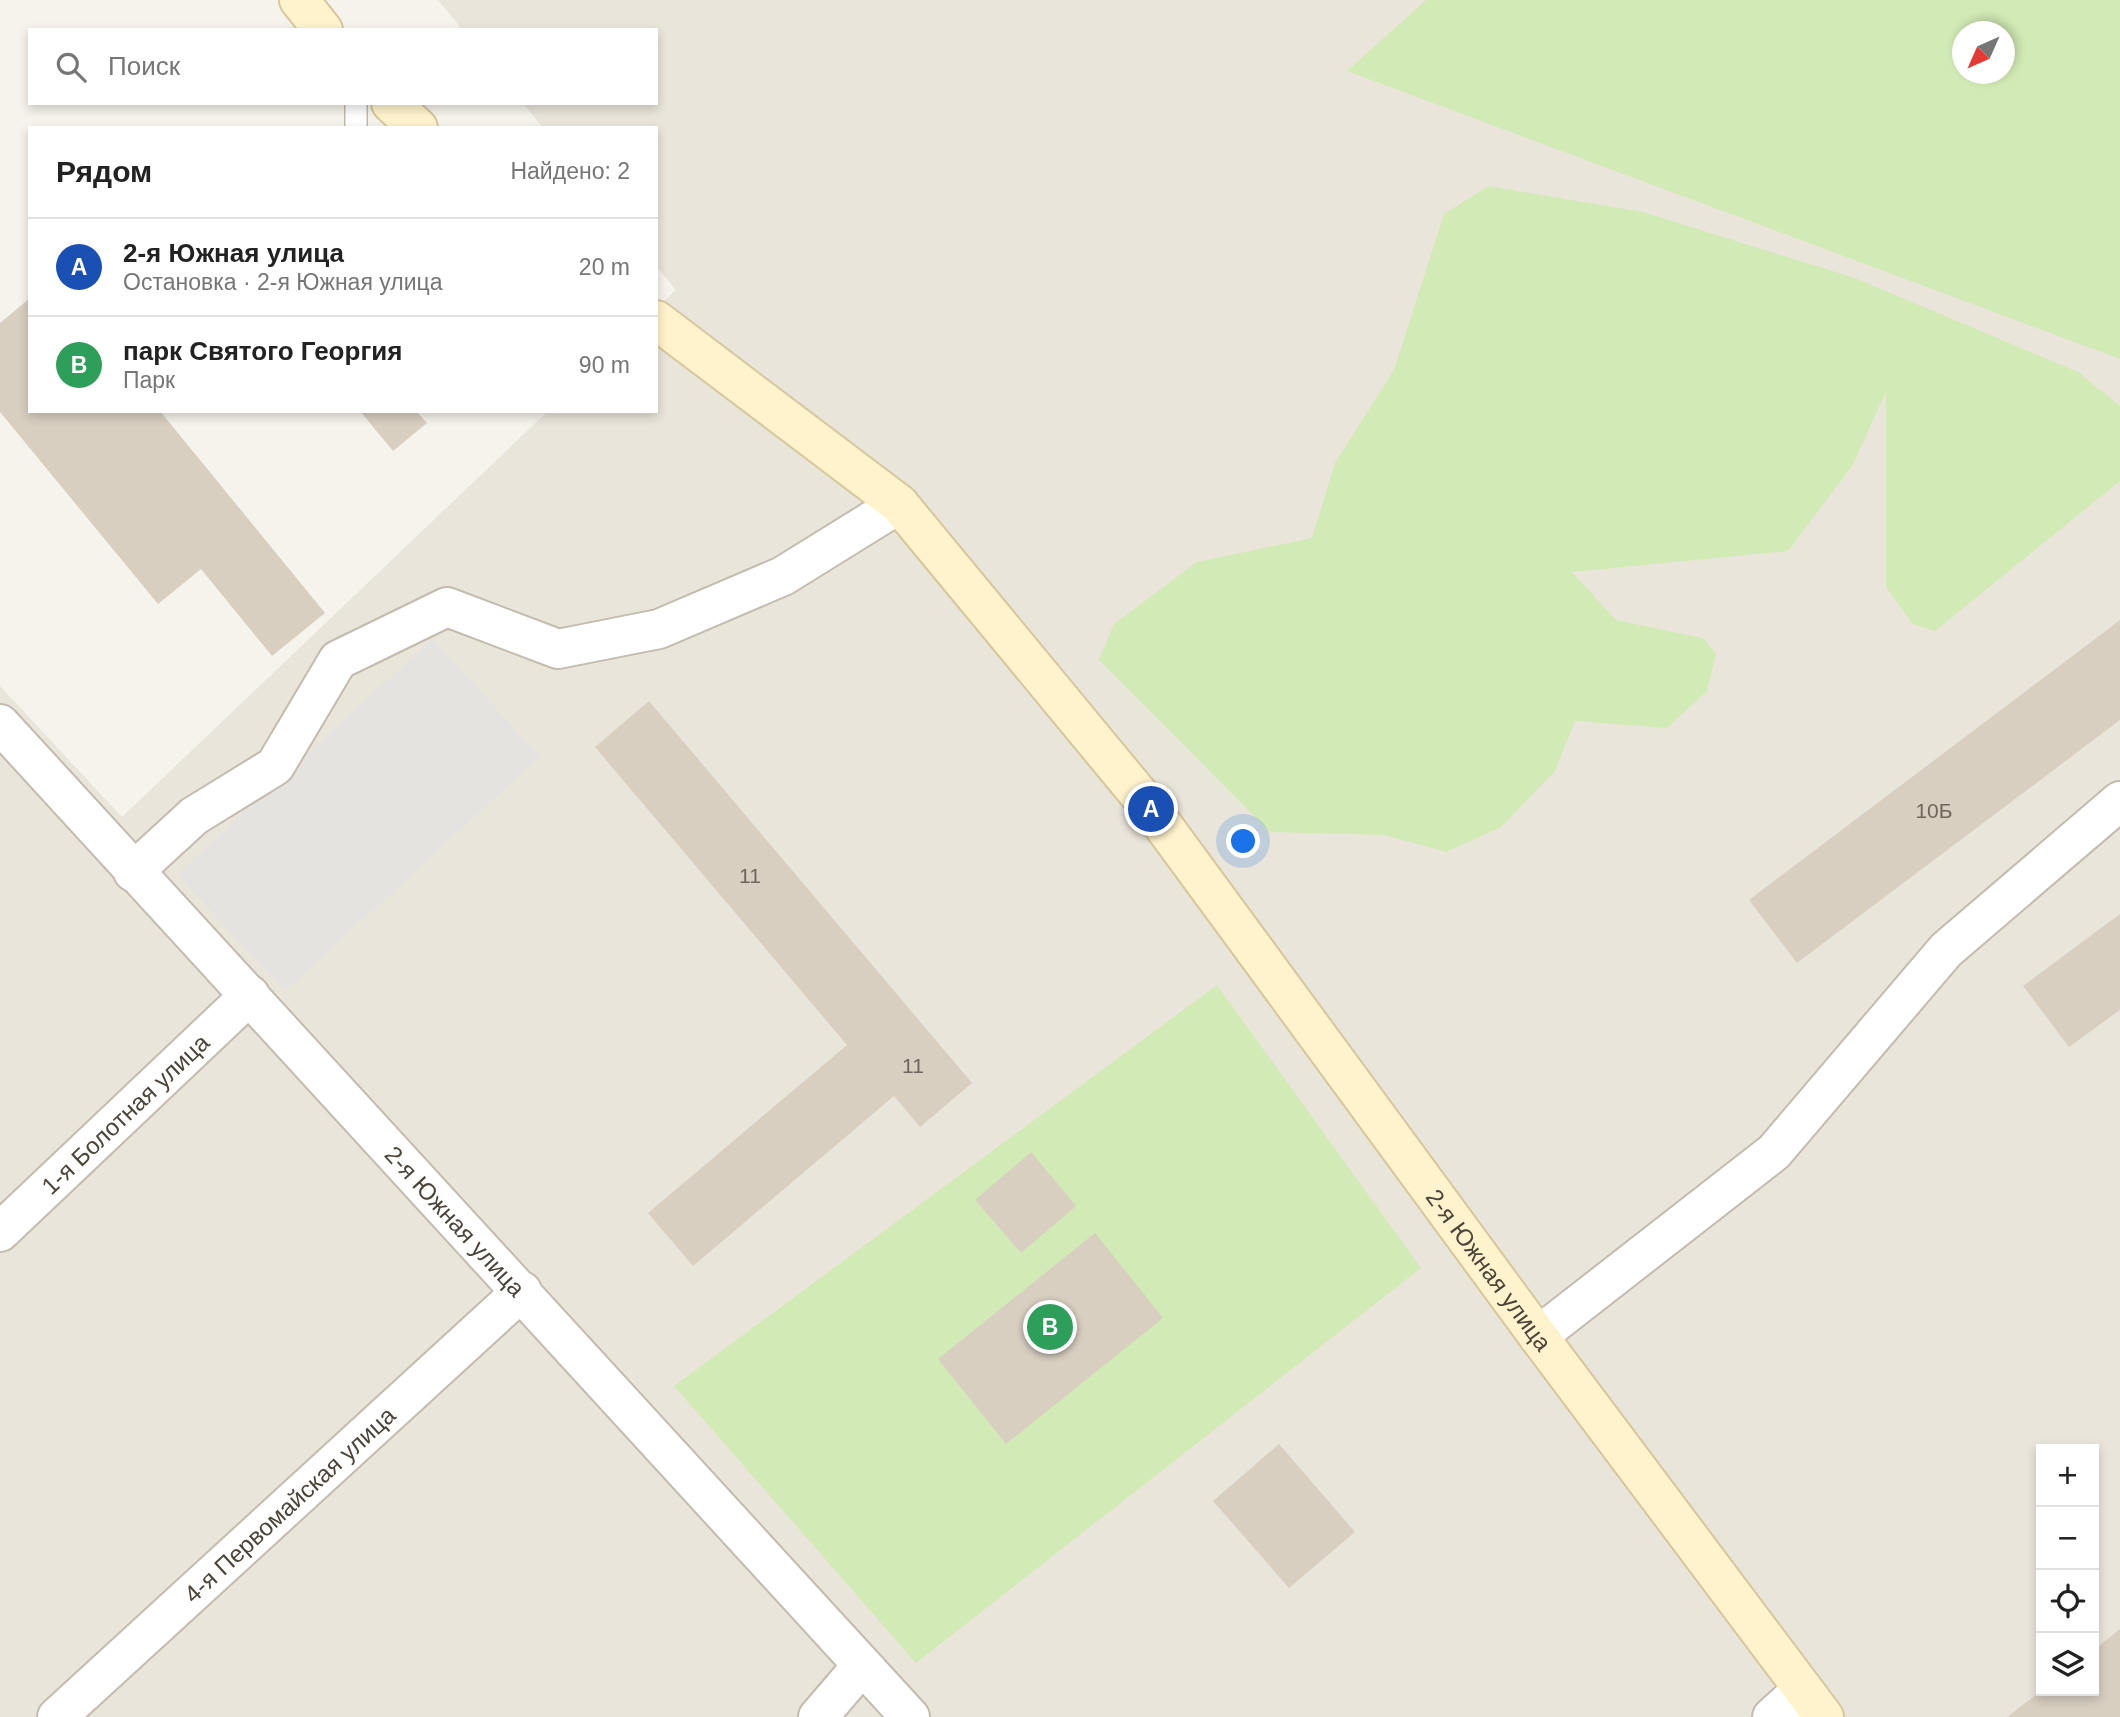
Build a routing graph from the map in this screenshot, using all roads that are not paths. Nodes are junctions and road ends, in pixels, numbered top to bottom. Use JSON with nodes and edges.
{"nodes":[{"id":1,"x":299,"y":0,"type":"edge"},
{"id":2,"x":321,"y":28,"type":"edge"},
{"id":3,"x":356,"y":105,"type":"edge"},
{"id":4,"x":393,"y":105,"type":"edge"},
{"id":5,"x":356,"y":126,"type":"edge"},
{"id":6,"x":416,"y":126,"type":"edge"},
{"id":7,"x":665,"y":334,"type":"edge"},
{"id":8,"x":899,"y":504,"type":"junction"},
{"id":9,"x":0,"y":724,"type":"edge"},
{"id":10,"x":2120,"y":801,"type":"edge"},
{"id":11,"x":133,"y":872,"type":"junction"},
{"id":12,"x":250,"y":995,"type":"junction"},
{"id":13,"x":0,"y":1232,"type":"edge"},
{"id":14,"x":522,"y":1291,"type":"junction"},
{"id":15,"x":1538,"y":1336,"type":"junction"},
{"id":16,"x":868,"y":1671,"type":"junction"},
{"id":17,"x":1813,"y":1703,"type":"edge"},
{"id":18,"x":57,"y":1717,"type":"edge"},
{"id":19,"x":818,"y":1717,"type":"edge"},
{"id":20,"x":910,"y":1717,"type":"edge"},
{"id":21,"x":1772,"y":1717,"type":"edge"}],
"edges":[{"from":1,"to":2,"type":"street"},
{"from":3,"to":5,"type":"lane"},
{"from":4,"to":6,"type":"street"},
{"from":7,"to":8,"type":"street","name":"2-я Южная улица"},
{"from":8,"to":11,"type":"street"},
{"from":8,"to":15,"type":"street","name":"2-я Южная улица"},
{"from":9,"to":11,"type":"street","name":"2-я Южная улица"},
{"from":10,"to":15,"type":"street"},
{"from":11,"to":12,"type":"street","name":"2-я Южная улица"},
{"from":12,"to":13,"type":"street","name":"1-я Болотная улица"},
{"from":12,"to":14,"type":"street","name":"2-я Южная улица"},
{"from":14,"to":16,"type":"street","name":"2-я Южная улица"},
{"from":14,"to":18,"type":"street","name":"4-я Первомайская улица"},
{"from":15,"to":17,"type":"street","name":"2-я Южная улица"},
{"from":16,"to":19,"type":"street"},
{"from":16,"to":20,"type":"street","name":"2-я Южная улица"},
{"from":17,"to":21,"type":"street"}]}
